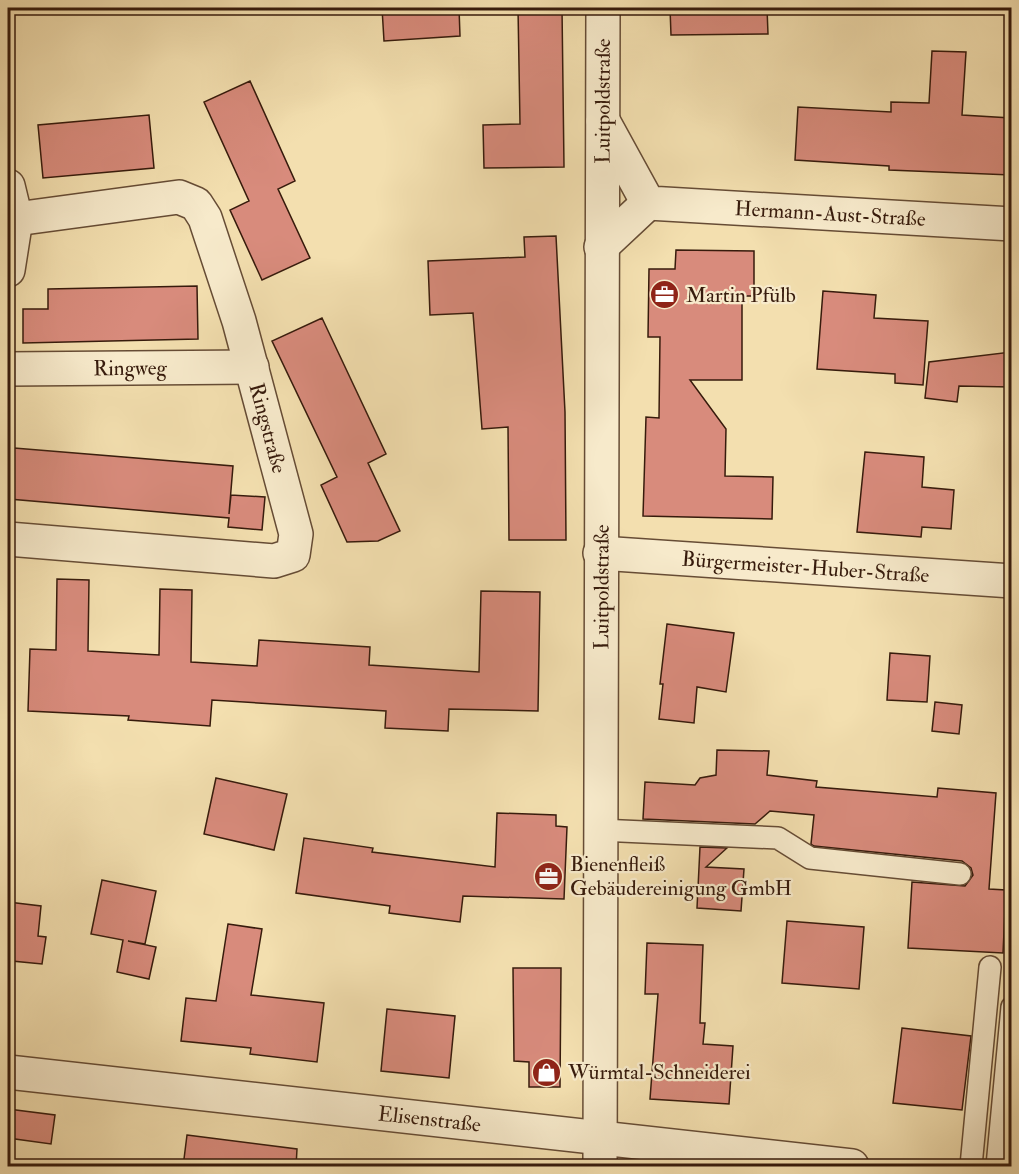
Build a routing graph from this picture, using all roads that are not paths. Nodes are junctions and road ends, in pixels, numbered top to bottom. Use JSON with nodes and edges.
{"nodes":[{"id":1,"x":603,"y":8,"type":"edge"},
{"id":2,"x":602,"y":118,"type":"junction"},
{"id":3,"x":8,"y":186,"type":"edge"},
{"id":4,"x":648,"y":202,"type":"junction"},
{"id":5,"x":16,"y":219,"type":"junction"},
{"id":6,"x":1011,"y":224,"type":"edge"},
{"id":7,"x":601,"y":247,"type":"junction"},
{"id":8,"x":8,"y":270,"type":"edge"},
{"id":9,"x":252,"y":367,"type":"junction"},
{"id":10,"x":8,"y":369,"type":"edge"},
{"id":11,"x":8,"y":539,"type":"edge"},
{"id":12,"x":600,"y":553,"type":"junction"},
{"id":13,"x":1011,"y":581,"type":"edge"},
{"id":14,"x":599,"y":830,"type":"junction"},
{"id":15,"x":960,"y":874,"type":"dead end"},
{"id":16,"x":990,"y":967,"type":"dead end"},
{"id":17,"x":1011,"y":1007,"type":"edge"},
{"id":18,"x":8,"y":1072,"type":"edge"},
{"id":19,"x":600,"y":1152,"type":"edge"},
{"id":20,"x":852,"y":1167,"type":"edge"},
{"id":21,"x":971,"y":1167,"type":"edge"},
{"id":22,"x":997,"y":1167,"type":"edge"}],
"edges":[{"from":1,"to":2,"type":"street","name":"Luitpoldstraße"},
{"from":2,"to":4,"type":"street"},
{"from":2,"to":7,"type":"street","name":"Luitpoldstraße"},
{"from":3,"to":5,"type":"street"},
{"from":4,"to":6,"type":"street","name":"Hermann-Aust-Straße"},
{"from":4,"to":7,"type":"street"},
{"from":5,"to":8,"type":"street"},
{"from":5,"to":9,"type":"street","name":"Ringstraße"},
{"from":7,"to":12,"type":"street","name":"Luitpoldstraße"},
{"from":9,"to":10,"type":"street","name":"Ringweg"},
{"from":9,"to":11,"type":"street","name":"Ringstraße"},
{"from":12,"to":13,"type":"street","name":"Bürgermeister-Huber-Straße"},
{"from":12,"to":14,"type":"street","name":"Luitpoldstraße"},
{"from":14,"to":15,"type":"lane"},
{"from":14,"to":19,"type":"street","name":"Luitpoldstraße"},
{"from":16,"to":21,"type":"lane"},
{"from":17,"to":22,"type":"lane"},
{"from":18,"to":19,"type":"street","name":"Elisenstraße"},
{"from":19,"to":20,"type":"street","name":"Elisenstraße"}]}
